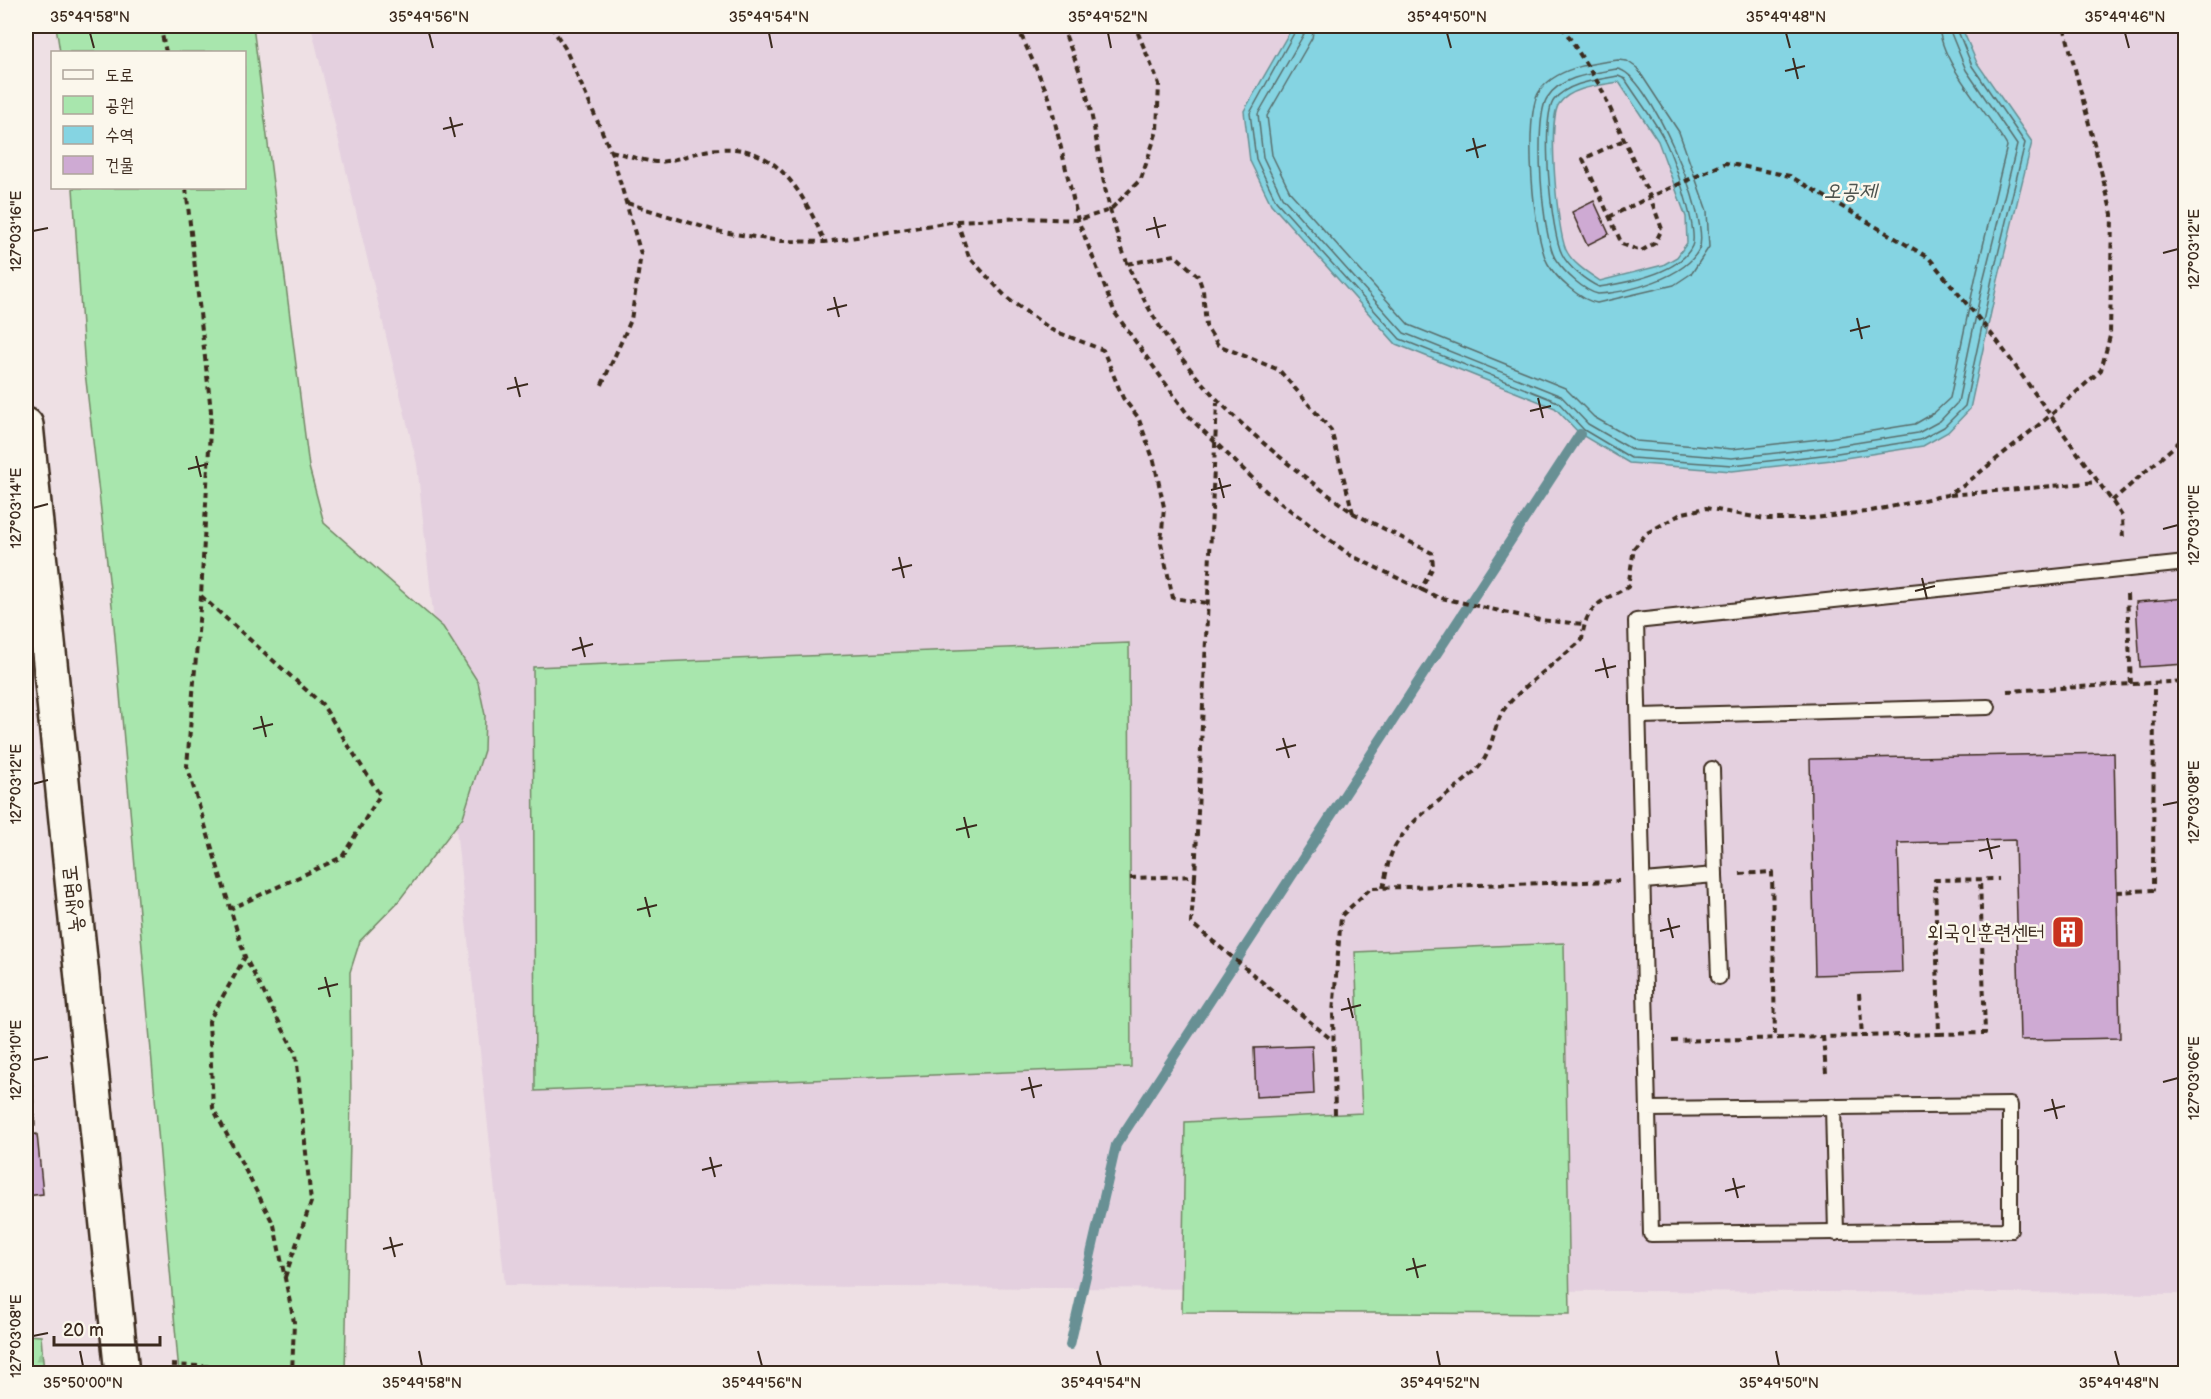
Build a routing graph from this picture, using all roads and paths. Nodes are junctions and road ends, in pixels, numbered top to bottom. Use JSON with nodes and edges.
{"nodes":[{"id":1,"x":160,"y":26,"type":"edge"},
{"id":2,"x":551,"y":26,"type":"edge"},
{"id":3,"x":1017,"y":26,"type":"edge"},
{"id":4,"x":1062,"y":26,"type":"edge"},
{"id":5,"x":1135,"y":26,"type":"edge"},
{"id":6,"x":1562,"y":26,"type":"edge"},
{"id":7,"x":2066,"y":27,"type":"edge"},
{"id":8,"x":166,"y":51,"type":"edge"},
{"id":9,"x":1624,"y":140,"type":"junction"},
{"id":10,"x":610,"y":151,"type":"junction"},
{"id":11,"x":186,"y":189,"type":"edge"},
{"id":12,"x":1650,"y":196,"type":"junction"},
{"id":13,"x":627,"y":203,"type":"junction"},
{"id":14,"x":1110,"y":210,"type":"junction"},
{"id":15,"x":1609,"y":217,"type":"junction"},
{"id":16,"x":1078,"y":220,"type":"junction"},
{"id":17,"x":957,"y":221,"type":"junction"},
{"id":18,"x":825,"y":242,"type":"junction"},
{"id":19,"x":1127,"y":264,"type":"junction"},
{"id":20,"x":600,"y":389,"type":"dead end"},
{"id":21,"x":1217,"y":402,"type":"junction"},
{"id":22,"x":2051,"y":415,"type":"junction"},
{"id":23,"x":26,"y":425,"type":"edge"},
{"id":24,"x":2186,"y":429,"type":"edge"},
{"id":25,"x":1215,"y":442,"type":"junction"},
{"id":26,"x":2098,"y":482,"type":"junction"},
{"id":27,"x":1947,"y":495,"type":"junction"},
{"id":28,"x":2112,"y":501,"type":"junction"},
{"id":29,"x":1353,"y":513,"type":"junction"},
{"id":30,"x":2123,"y":542,"type":"dead end"},
{"id":31,"x":2186,"y":564,"type":"edge"},
{"id":32,"x":1420,"y":591,"type":"junction"},
{"id":33,"x":2127,"y":593,"type":"dead end"},
{"id":34,"x":201,"y":596,"type":"junction"},
{"id":35,"x":1207,"y":603,"type":"junction"},
{"id":36,"x":1583,"y":624,"type":"junction"},
{"id":37,"x":2186,"y":681,"type":"edge"},
{"id":38,"x":2154,"y":684,"type":"junction"},
{"id":39,"x":1988,"y":707,"type":"dead end"},
{"id":40,"x":1640,"y":716,"type":"junction"},
{"id":41,"x":1712,"y":769,"type":"dead end"},
{"id":42,"x":1737,"y":874,"type":"dead end"},
{"id":43,"x":1715,"y":875,"type":"junction"},
{"id":44,"x":1195,"y":876,"type":"junction"},
{"id":45,"x":1130,"y":878,"type":"dead end"},
{"id":46,"x":1980,"y":879,"type":"junction"},
{"id":47,"x":1999,"y":879,"type":"dead end"},
{"id":48,"x":1644,"y":881,"type":"junction"},
{"id":49,"x":1383,"y":888,"type":"junction"},
{"id":50,"x":2117,"y":892,"type":"dead end"},
{"id":51,"x":230,"y":909,"type":"junction"},
{"id":52,"x":245,"y":957,"type":"junction"},
{"id":53,"x":1719,"y":977,"type":"dead end"},
{"id":54,"x":1859,"y":993,"type":"dead end"},
{"id":55,"x":1939,"y":1034,"type":"junction"},
{"id":56,"x":1823,"y":1036,"type":"junction"},
{"id":57,"x":1862,"y":1036,"type":"junction"},
{"id":58,"x":1775,"y":1037,"type":"junction"},
{"id":59,"x":1332,"y":1041,"type":"junction"},
{"id":60,"x":1663,"y":1041,"type":"dead end"},
{"id":61,"x":1826,"y":1073,"type":"dead end"},
{"id":62,"x":1833,"y":1106,"type":"junction"},
{"id":63,"x":1648,"y":1109,"type":"junction"},
{"id":64,"x":1335,"y":1114,"type":"dead end"},
{"id":65,"x":1836,"y":1233,"type":"junction"},
{"id":66,"x":285,"y":1277,"type":"junction"},
{"id":67,"x":171,"y":1365,"type":"dead end"},
{"id":68,"x":292,"y":1372,"type":"edge"},
{"id":69,"x":122,"y":1374,"type":"edge"}],
"edges":[{"from":1,"to":8,"type":"path"},
{"from":2,"to":10,"type":"path"},
{"from":3,"to":16,"type":"path"},
{"from":4,"to":14,"type":"path"},
{"from":5,"to":14,"type":"path"},
{"from":6,"to":9,"type":"path"},
{"from":7,"to":22,"type":"path"},
{"from":9,"to":12,"type":"path"},
{"from":9,"to":15,"type":"path"},
{"from":10,"to":13,"type":"path"},
{"from":10,"to":18,"type":"path"},
{"from":11,"to":34,"type":"path"},
{"from":12,"to":15,"type":"path"},
{"from":12,"to":15,"type":"path"},
{"from":12,"to":22,"type":"path"},
{"from":13,"to":18,"type":"path"},
{"from":13,"to":20,"type":"path"},
{"from":14,"to":16,"type":"path"},
{"from":14,"to":19,"type":"path"},
{"from":16,"to":17,"type":"path"},
{"from":16,"to":25,"type":"path"},
{"from":17,"to":18,"type":"path"},
{"from":17,"to":35,"type":"path"},
{"from":19,"to":21,"type":"path"},
{"from":19,"to":29,"type":"path"},
{"from":21,"to":25,"type":"path"},
{"from":21,"to":29,"type":"path"},
{"from":22,"to":26,"type":"path"},
{"from":22,"to":27,"type":"path"},
{"from":23,"to":69,"type":"street","name":"농생명로"},
{"from":24,"to":28,"type":"path"},
{"from":25,"to":32,"type":"path"},
{"from":25,"to":35,"type":"path"},
{"from":26,"to":27,"type":"path"},
{"from":26,"to":28,"type":"path"},
{"from":27,"to":36,"type":"path"},
{"from":28,"to":30,"type":"path"},
{"from":29,"to":32,"type":"path"},
{"from":31,"to":40,"type":"lane"},
{"from":32,"to":36,"type":"path"},
{"from":33,"to":38,"type":"path"},
{"from":34,"to":51,"type":"path"},
{"from":34,"to":51,"type":"path"},
{"from":35,"to":44,"type":"path"},
{"from":36,"to":49,"type":"path"},
{"from":37,"to":38,"type":"path"},
{"from":38,"to":50,"type":"path"},
{"from":39,"to":40,"type":"lane"},
{"from":40,"to":48,"type":"lane"},
{"from":41,"to":43,"type":"lane"},
{"from":42,"to":58,"type":"path"},
{"from":43,"to":48,"type":"lane"},
{"from":43,"to":53,"type":"lane"},
{"from":44,"to":45,"type":"path"},
{"from":44,"to":59,"type":"path"},
{"from":46,"to":47,"type":"path"},
{"from":46,"to":55,"type":"path"},
{"from":46,"to":55,"type":"path"},
{"from":48,"to":49,"type":"path"},
{"from":48,"to":63,"type":"lane"},
{"from":49,"to":59,"type":"path"},
{"from":51,"to":52,"type":"path"},
{"from":52,"to":66,"type":"path"},
{"from":52,"to":66,"type":"path"},
{"from":54,"to":57,"type":"path"},
{"from":55,"to":57,"type":"path"},
{"from":56,"to":57,"type":"path"},
{"from":56,"to":58,"type":"path"},
{"from":56,"to":61,"type":"path"},
{"from":58,"to":60,"type":"path"},
{"from":59,"to":64,"type":"path"},
{"from":62,"to":63,"type":"lane"},
{"from":62,"to":65,"type":"lane"},
{"from":62,"to":65,"type":"lane"},
{"from":63,"to":65,"type":"lane"},
{"from":66,"to":68,"type":"path"},
{"from":67,"to":68,"type":"path"}]}
